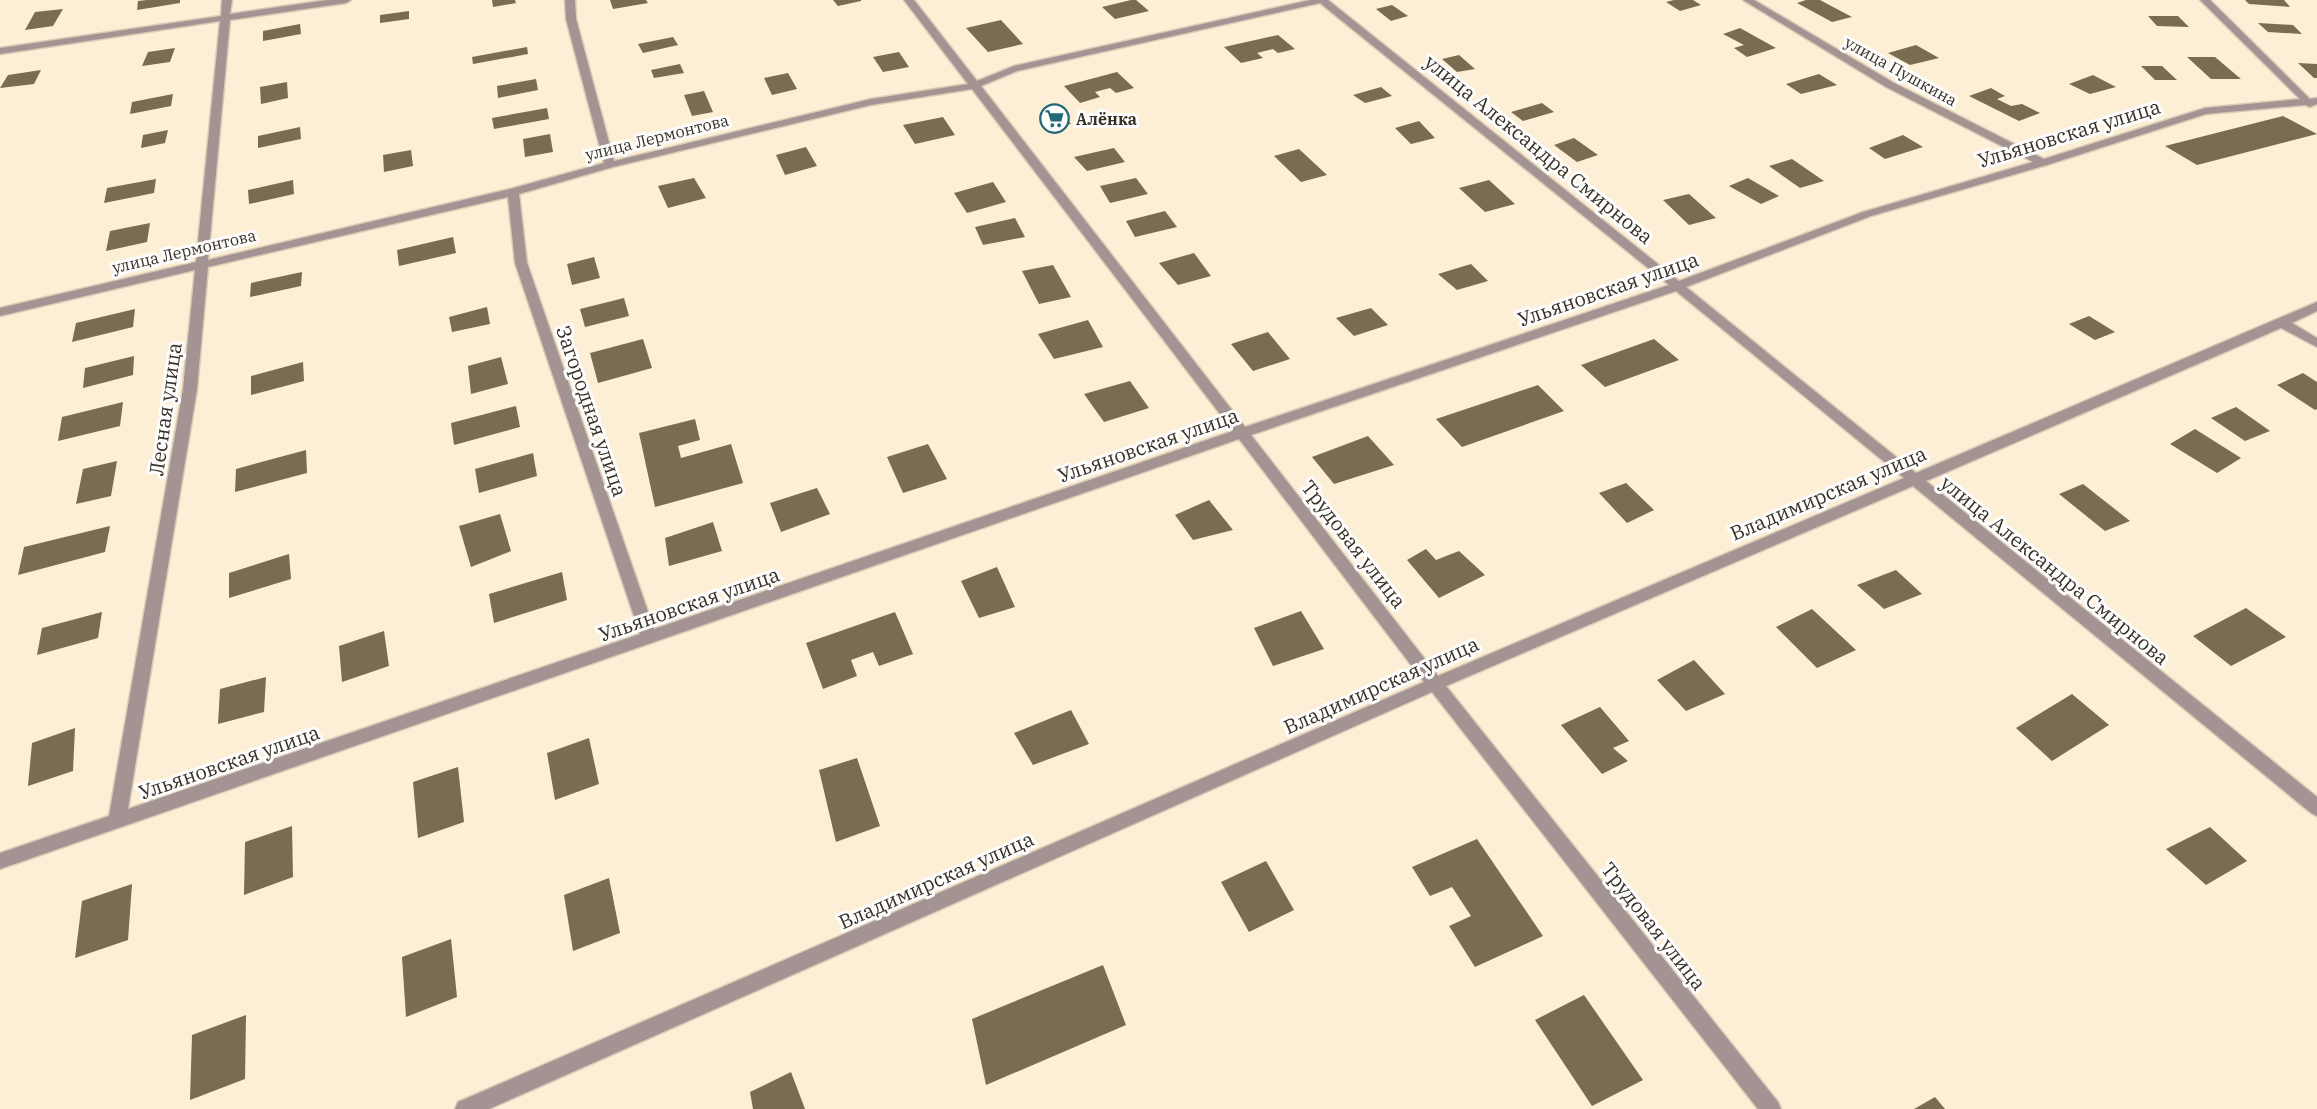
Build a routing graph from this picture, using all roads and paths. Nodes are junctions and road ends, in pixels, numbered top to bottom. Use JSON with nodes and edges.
{"nodes":[{"id":1,"x":227,"y":0,"type":"edge"},
{"id":2,"x":346,"y":0,"type":"edge"},
{"id":3,"x":570,"y":0,"type":"edge"},
{"id":4,"x":909,"y":0,"type":"edge"},
{"id":5,"x":1322,"y":0,"type":"edge"},
{"id":6,"x":1749,"y":0,"type":"edge"},
{"id":7,"x":2205,"y":0,"type":"edge"},
{"id":8,"x":225,"y":17,"type":"junction"},
{"id":9,"x":0,"y":51,"type":"edge"},
{"id":10,"x":973,"y":86,"type":"junction"},
{"id":11,"x":2313,"y":104,"type":"edge"},
{"id":12,"x":2043,"y":163,"type":"junction"},
{"id":13,"x":610,"y":165,"type":"junction"},
{"id":14,"x":513,"y":192,"type":"junction"},
{"id":15,"x":204,"y":263,"type":"junction"},
{"id":16,"x":1678,"y":286,"type":"junction"},
{"id":17,"x":2317,"y":306,"type":"edge"},
{"id":18,"x":0,"y":312,"type":"edge"},
{"id":19,"x":2282,"y":323,"type":"junction"},
{"id":20,"x":2317,"y":343,"type":"edge"},
{"id":21,"x":1242,"y":433,"type":"junction"},
{"id":22,"x":1913,"y":479,"type":"junction"},
{"id":23,"x":650,"y":639,"type":"junction"},
{"id":24,"x":1435,"y":684,"type":"junction"},
{"id":25,"x":2317,"y":808,"type":"edge"},
{"id":26,"x":117,"y":820,"type":"junction"},
{"id":27,"x":0,"y":861,"type":"edge"},
{"id":28,"x":1769,"y":1108,"type":"edge"},
{"id":29,"x":465,"y":1109,"type":"edge"}],
"edges":[{"from":1,"to":8,"type":"street","name":"Лесная улица"},
{"from":2,"to":8,"type":"street"},
{"from":3,"to":13,"type":"street"},
{"from":4,"to":10,"type":"street","name":"Трудовая улица"},
{"from":5,"to":10,"type":"street","name":"улица Лермонтова"},
{"from":5,"to":16,"type":"street","name":"улица Александра Смирнова"},
{"from":6,"to":12,"type":"street","name":"улица Пушкина"},
{"from":7,"to":11,"type":"street"},
{"from":8,"to":9,"type":"street"},
{"from":8,"to":15,"type":"street","name":"Лесная улица"},
{"from":10,"to":13,"type":"street","name":"улица Лермонтова"},
{"from":10,"to":21,"type":"street","name":"Трудовая улица"},
{"from":11,"to":12,"type":"street","name":"Ульяновская улица"},
{"from":12,"to":16,"type":"street","name":"Ульяновская улица"},
{"from":13,"to":14,"type":"street","name":"улица Лермонтова"},
{"from":14,"to":15,"type":"street","name":"улица Лермонтова"},
{"from":14,"to":23,"type":"street","name":"Загородная улица"},
{"from":15,"to":18,"type":"street","name":"улица Лермонтова"},
{"from":15,"to":26,"type":"street","name":"Лесная улица"},
{"from":16,"to":21,"type":"street","name":"Ульяновская улица"},
{"from":16,"to":22,"type":"street","name":"улица Александра Смирнова"},
{"from":17,"to":19,"type":"street","name":"Владимирская улица"},
{"from":19,"to":20,"type":"street"},
{"from":19,"to":22,"type":"street","name":"Владимирская улица"},
{"from":21,"to":23,"type":"street","name":"Ульяновская улица"},
{"from":21,"to":24,"type":"street","name":"Трудовая улица"},
{"from":22,"to":24,"type":"street","name":"Владимирская улица"},
{"from":22,"to":25,"type":"street","name":"улица Александра Смирнова"},
{"from":23,"to":26,"type":"street","name":"Ульяновская улица"},
{"from":24,"to":28,"type":"street","name":"Трудовая улица"},
{"from":24,"to":29,"type":"street","name":"Владимирская улица"},
{"from":26,"to":27,"type":"street","name":"Ульяновская улица"}]}
